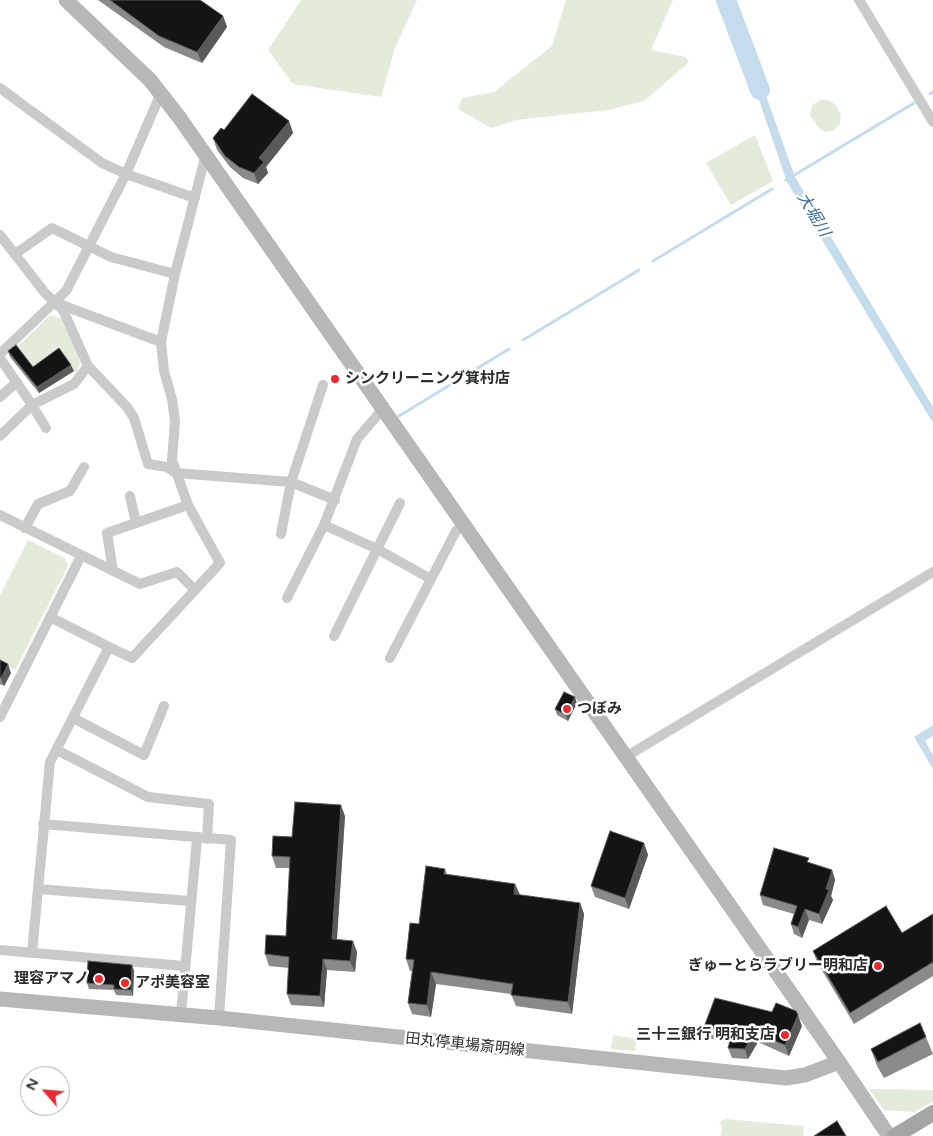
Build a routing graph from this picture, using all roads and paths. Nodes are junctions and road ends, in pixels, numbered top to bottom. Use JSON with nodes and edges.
{"nodes":[{"id":1,"x":66,"y":0,"type":"edge"},
{"id":2,"x":859,"y":0,"type":"edge"},
{"id":3,"x":0,"y":88,"type":"edge"},
{"id":4,"x":161,"y":93,"type":"junction"},
{"id":5,"x":933,"y":122,"type":"edge"},
{"id":6,"x":206,"y":154,"type":"junction"},
{"id":7,"x":126,"y":174,"type":"junction"},
{"id":8,"x":195,"y":198,"type":"junction"},
{"id":9,"x":0,"y":234,"type":"edge"},
{"id":10,"x":89,"y":248,"type":"junction"},
{"id":11,"x":15,"y":254,"type":"junction"},
{"id":12,"x":175,"y":274,"type":"junction"},
{"id":13,"x":56,"y":303,"type":"junction"},
{"id":14,"x":161,"y":342,"type":"junction"},
{"id":15,"x":0,"y":354,"type":"edge"},
{"id":16,"x":0,"y":358,"type":"edge"},
{"id":17,"x":88,"y":366,"type":"junction"},
{"id":18,"x":17,"y":382,"type":"junction"},
{"id":19,"x":323,"y":384,"type":"dead end"},
{"id":20,"x":0,"y":397,"type":"edge"},
{"id":21,"x":32,"y":405,"type":"junction"},
{"id":22,"x":382,"y":410,"type":"junction"},
{"id":23,"x":46,"y":428,"type":"dead end"},
{"id":24,"x":0,"y":436,"type":"edge"},
{"id":25,"x":84,"y":467,"type":"dead end"},
{"id":26,"x":176,"y":473,"type":"junction"},
{"id":27,"x":290,"y":482,"type":"junction"},
{"id":28,"x":130,"y":496,"type":"dead end"},
{"id":29,"x":334,"y":500,"type":"junction"},
{"id":30,"x":400,"y":503,"type":"dead end"},
{"id":31,"x":188,"y":505,"type":"junction"},
{"id":32,"x":0,"y":515,"type":"edge"},
{"id":33,"x":136,"y":523,"type":"junction"},
{"id":34,"x":324,"y":525,"type":"junction"},
{"id":35,"x":464,"y":525,"type":"junction"},
{"id":36,"x":25,"y":528,"type":"junction"},
{"id":37,"x":281,"y":534,"type":"dead end"},
{"id":38,"x":377,"y":549,"type":"junction"},
{"id":39,"x":81,"y":556,"type":"junction"},
{"id":40,"x":113,"y":571,"type":"junction"},
{"id":41,"x":933,"y":572,"type":"edge"},
{"id":42,"x":431,"y":579,"type":"junction"},
{"id":43,"x":195,"y":590,"type":"junction"},
{"id":44,"x":287,"y":598,"type":"dead end"},
{"id":45,"x":50,"y":617,"type":"junction"},
{"id":46,"x":334,"y":636,"type":"dead end"},
{"id":47,"x":109,"y":647,"type":"junction"},
{"id":48,"x":390,"y":658,"type":"dead end"},
{"id":49,"x":164,"y":706,"type":"dead end"},
{"id":50,"x":0,"y":718,"type":"edge"},
{"id":51,"x":73,"y":718,"type":"junction"},
{"id":52,"x":57,"y":750,"type":"junction"},
{"id":53,"x":627,"y":756,"type":"junction"},
{"id":54,"x":43,"y":824,"type":"junction"},
{"id":55,"x":202,"y":839,"type":"junction"},
{"id":56,"x":38,"y":889,"type":"junction"},
{"id":57,"x":190,"y":901,"type":"junction"},
{"id":58,"x":0,"y":950,"type":"edge"},
{"id":59,"x":32,"y":953,"type":"junction"},
{"id":60,"x":184,"y":966,"type":"junction"},
{"id":61,"x":0,"y":999,"type":"edge"},
{"id":62,"x":181,"y":1014,"type":"junction"},
{"id":63,"x":219,"y":1018,"type":"junction"},
{"id":64,"x":839,"y":1062,"type":"junction"},
{"id":65,"x":933,"y":1113,"type":"edge"},
{"id":66,"x":889,"y":1136,"type":"edge"},
{"id":67,"x":895,"y":1136,"type":"edge"}],
"edges":[{"from":1,"to":4,"type":"street"},
{"from":2,"to":5,"type":"street"},
{"from":3,"to":7,"type":"street"},
{"from":4,"to":6,"type":"street"},
{"from":4,"to":7,"type":"street"},
{"from":6,"to":8,"type":"street"},
{"from":6,"to":22,"type":"street"},
{"from":7,"to":8,"type":"street"},
{"from":7,"to":10,"type":"street"},
{"from":8,"to":12,"type":"street"},
{"from":9,"to":11,"type":"street"},
{"from":10,"to":11,"type":"street"},
{"from":10,"to":12,"type":"street"},
{"from":10,"to":13,"type":"street"},
{"from":11,"to":13,"type":"street"},
{"from":12,"to":14,"type":"street"},
{"from":13,"to":14,"type":"street"},
{"from":13,"to":15,"type":"street"},
{"from":13,"to":17,"type":"street"},
{"from":14,"to":26,"type":"street"},
{"from":16,"to":18,"type":"street"},
{"from":17,"to":21,"type":"street"},
{"from":17,"to":26,"type":"street"},
{"from":18,"to":20,"type":"street"},
{"from":18,"to":21,"type":"street"},
{"from":19,"to":27,"type":"street"},
{"from":21,"to":23,"type":"street"},
{"from":21,"to":24,"type":"street"},
{"from":22,"to":29,"type":"street"},
{"from":22,"to":35,"type":"street"},
{"from":25,"to":36,"type":"street"},
{"from":26,"to":27,"type":"street"},
{"from":26,"to":31,"type":"street"},
{"from":27,"to":29,"type":"street"},
{"from":27,"to":37,"type":"street"},
{"from":28,"to":33,"type":"street"},
{"from":29,"to":34,"type":"street"},
{"from":30,"to":38,"type":"street"},
{"from":31,"to":33,"type":"street"},
{"from":31,"to":43,"type":"street"},
{"from":32,"to":36,"type":"street"},
{"from":33,"to":40,"type":"street"},
{"from":34,"to":38,"type":"street"},
{"from":34,"to":44,"type":"street"},
{"from":35,"to":42,"type":"street"},
{"from":35,"to":53,"type":"street"},
{"from":36,"to":39,"type":"street"},
{"from":38,"to":42,"type":"street"},
{"from":38,"to":46,"type":"street"},
{"from":39,"to":40,"type":"street"},
{"from":39,"to":45,"type":"street"},
{"from":40,"to":43,"type":"street"},
{"from":41,"to":53,"type":"street"},
{"from":42,"to":48,"type":"street"},
{"from":43,"to":47,"type":"street"},
{"from":45,"to":47,"type":"street"},
{"from":45,"to":50,"type":"street"},
{"from":47,"to":51,"type":"street"},
{"from":49,"to":51,"type":"street"},
{"from":51,"to":52,"type":"street"},
{"from":52,"to":54,"type":"street"},
{"from":52,"to":55,"type":"street"},
{"from":53,"to":64,"type":"street"},
{"from":54,"to":55,"type":"street"},
{"from":54,"to":56,"type":"street"},
{"from":55,"to":57,"type":"street"},
{"from":55,"to":63,"type":"street"},
{"from":56,"to":57,"type":"street"},
{"from":56,"to":59,"type":"street"},
{"from":57,"to":60,"type":"street"},
{"from":58,"to":59,"type":"street"},
{"from":59,"to":60,"type":"street"},
{"from":60,"to":62,"type":"street"},
{"from":61,"to":62,"type":"street","name":"田丸停車場斎明線"},
{"from":62,"to":63,"type":"street","name":"田丸停車場斎明線"},
{"from":63,"to":64,"type":"street","name":"田丸停車場斎明線"},
{"from":64,"to":66,"type":"street"},
{"from":65,"to":67,"type":"main road"}]}
